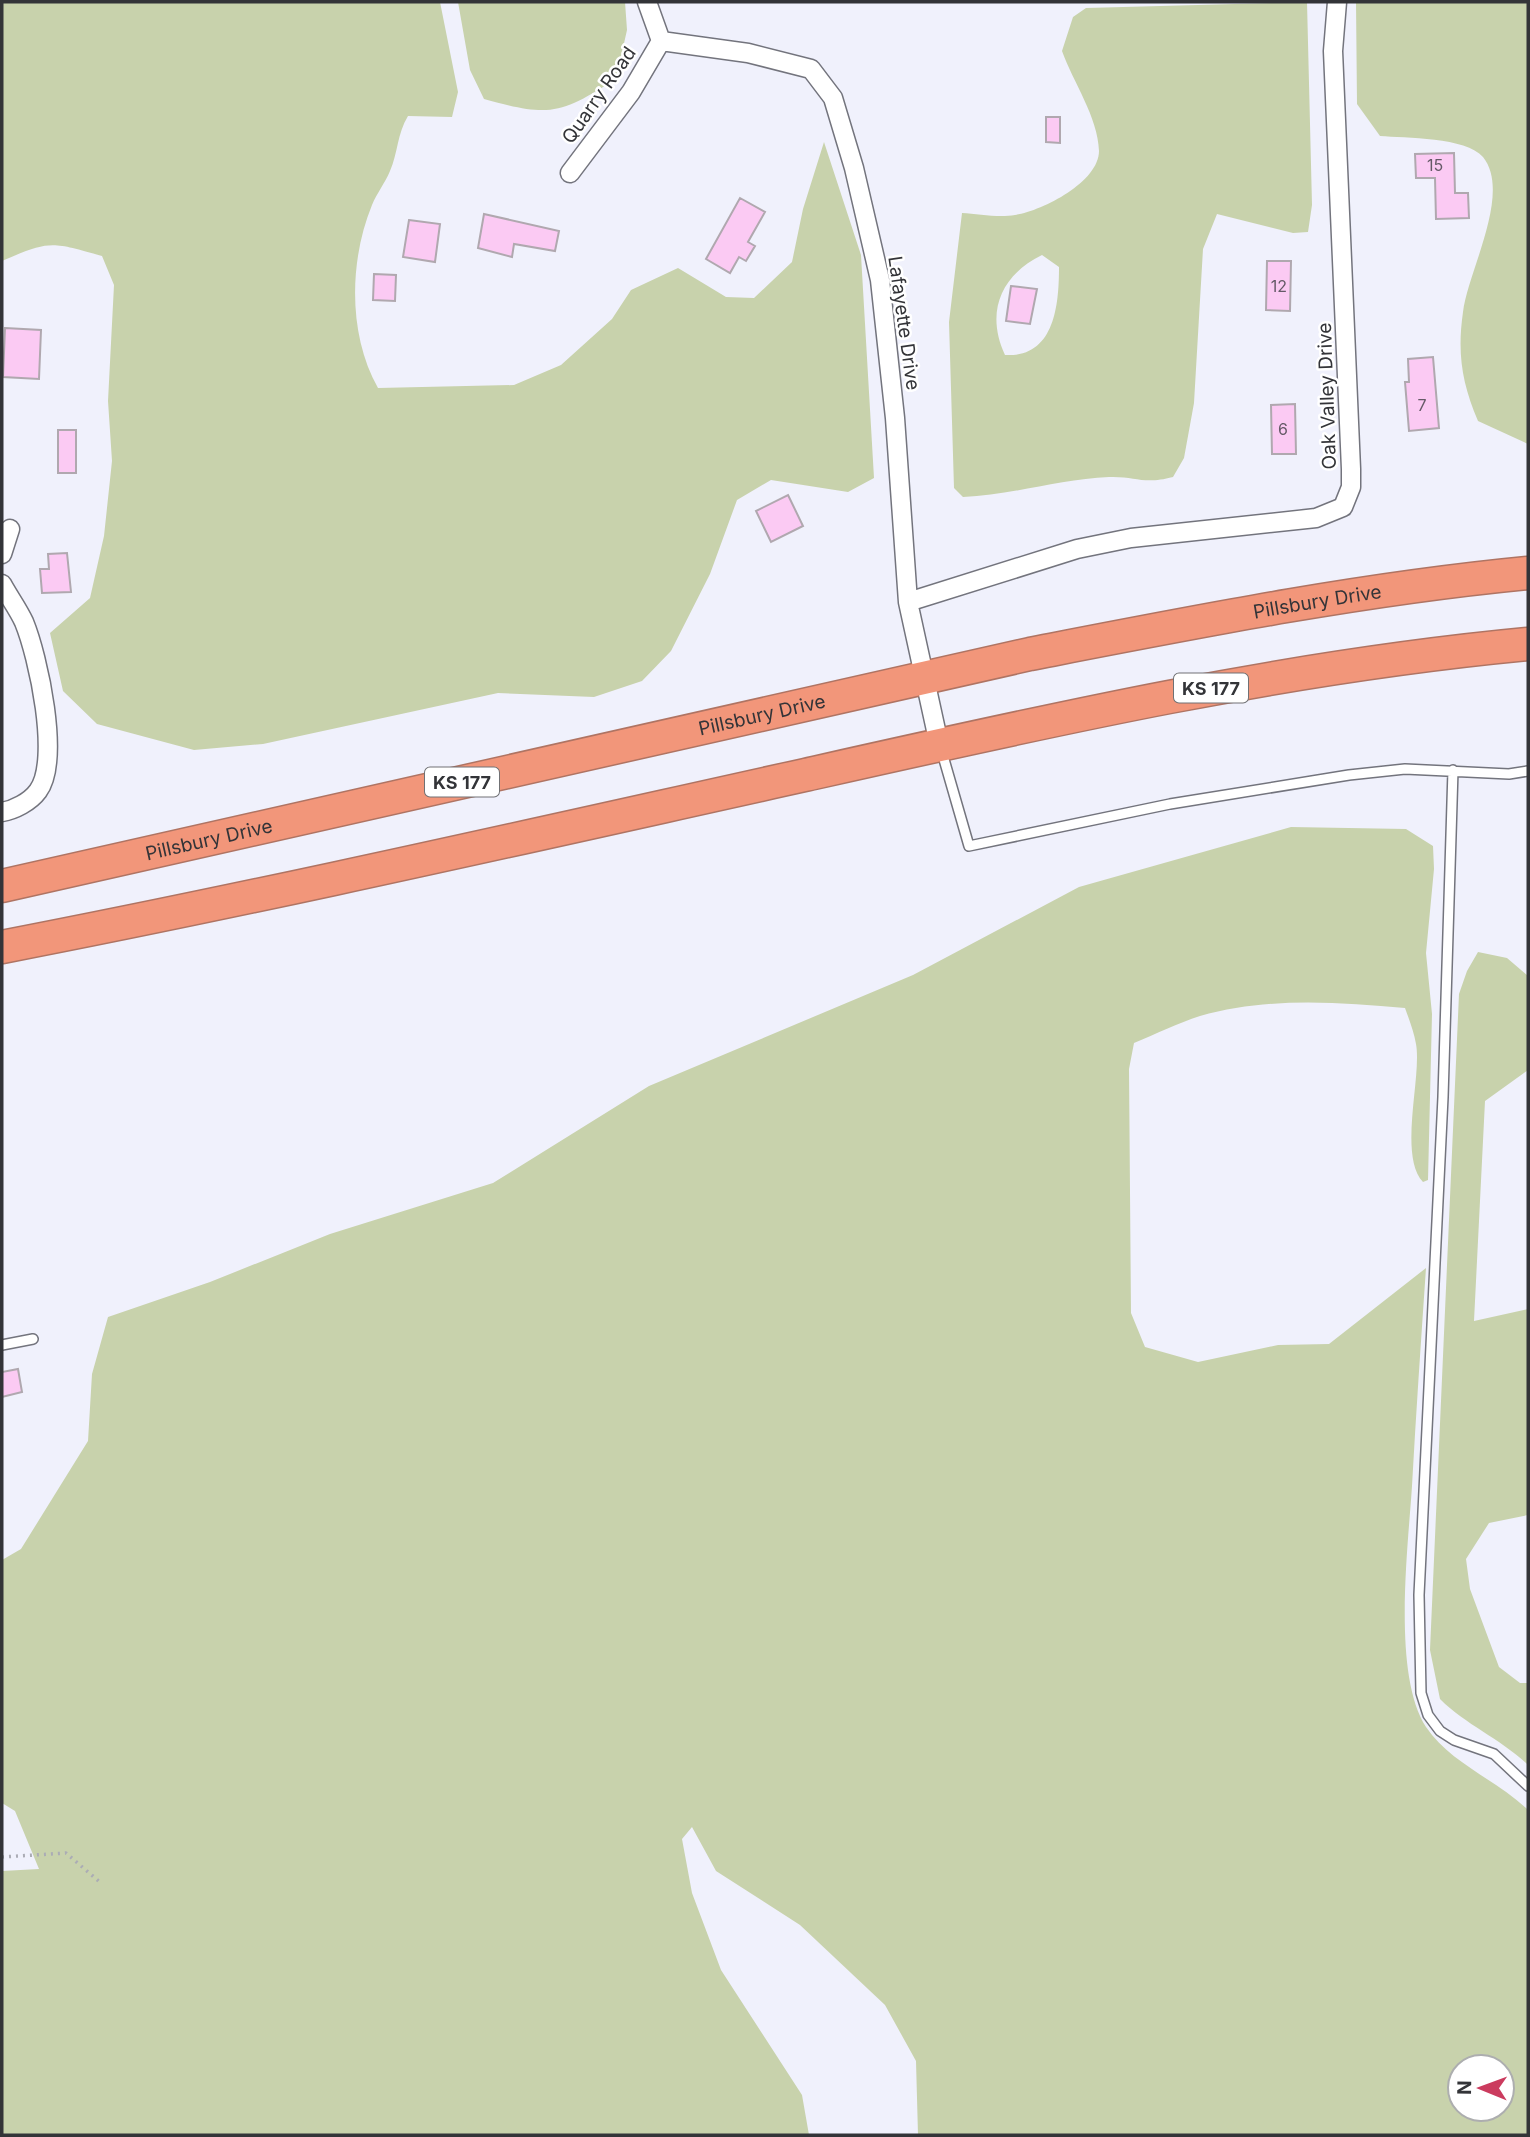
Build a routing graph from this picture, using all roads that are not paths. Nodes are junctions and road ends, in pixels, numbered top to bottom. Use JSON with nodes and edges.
{"nodes":[{"id":1,"x":647,"y":2,"type":"edge"},
{"id":2,"x":1337,"y":2,"type":"edge"},
{"id":3,"x":661,"y":41,"type":"junction"},
{"id":4,"x":570,"y":173,"type":"dead end"},
{"id":5,"x":10,"y":529,"type":"dead end"},
{"id":6,"x":2,"y":554,"type":"edge"},
{"id":7,"x":1528,"y":573,"type":"edge"},
{"id":8,"x":2,"y":584,"type":"edge"},
{"id":9,"x":908,"y":602,"type":"junction"},
{"id":10,"x":1528,"y":644,"type":"edge"},
{"id":11,"x":922,"y":678,"type":"junction"},
{"id":12,"x":939,"y":744,"type":"junction"},
{"id":13,"x":1453,"y":770,"type":"junction"},
{"id":14,"x":1528,"y":771,"type":"edge"},
{"id":15,"x":2,"y":812,"type":"edge"},
{"id":16,"x":2,"y":886,"type":"edge"},
{"id":17,"x":2,"y":947,"type":"edge"},
{"id":18,"x":33,"y":1339,"type":"dead end"},
{"id":19,"x":2,"y":1345,"type":"edge"},
{"id":20,"x":1528,"y":1786,"type":"edge"}],
"edges":[{"from":1,"to":3,"type":"street"},
{"from":2,"to":9,"type":"street","name":"Oak Valley Drive"},
{"from":3,"to":4,"type":"street","name":"Quarry Road"},
{"from":3,"to":9,"type":"street","name":"Lafayette Drive"},
{"from":5,"to":6,"type":"street"},
{"from":7,"to":11,"type":"highway","name":"Pillsbury Drive","number":"KS 177"},
{"from":8,"to":15,"type":"street"},
{"from":9,"to":11,"type":"street","name":"Lafayette Drive"},
{"from":10,"to":12,"type":"highway","number":"KS 177"},
{"from":11,"to":12,"type":"street","name":"Lafayette Drive"},
{"from":11,"to":16,"type":"highway","name":"Pillsbury Drive","number":"KS 177"},
{"from":12,"to":13,"type":"lane"},
{"from":12,"to":17,"type":"highway","number":"KS 177"},
{"from":13,"to":14,"type":"lane"},
{"from":13,"to":20,"type":"lane"},
{"from":18,"to":19,"type":"lane"}]}
